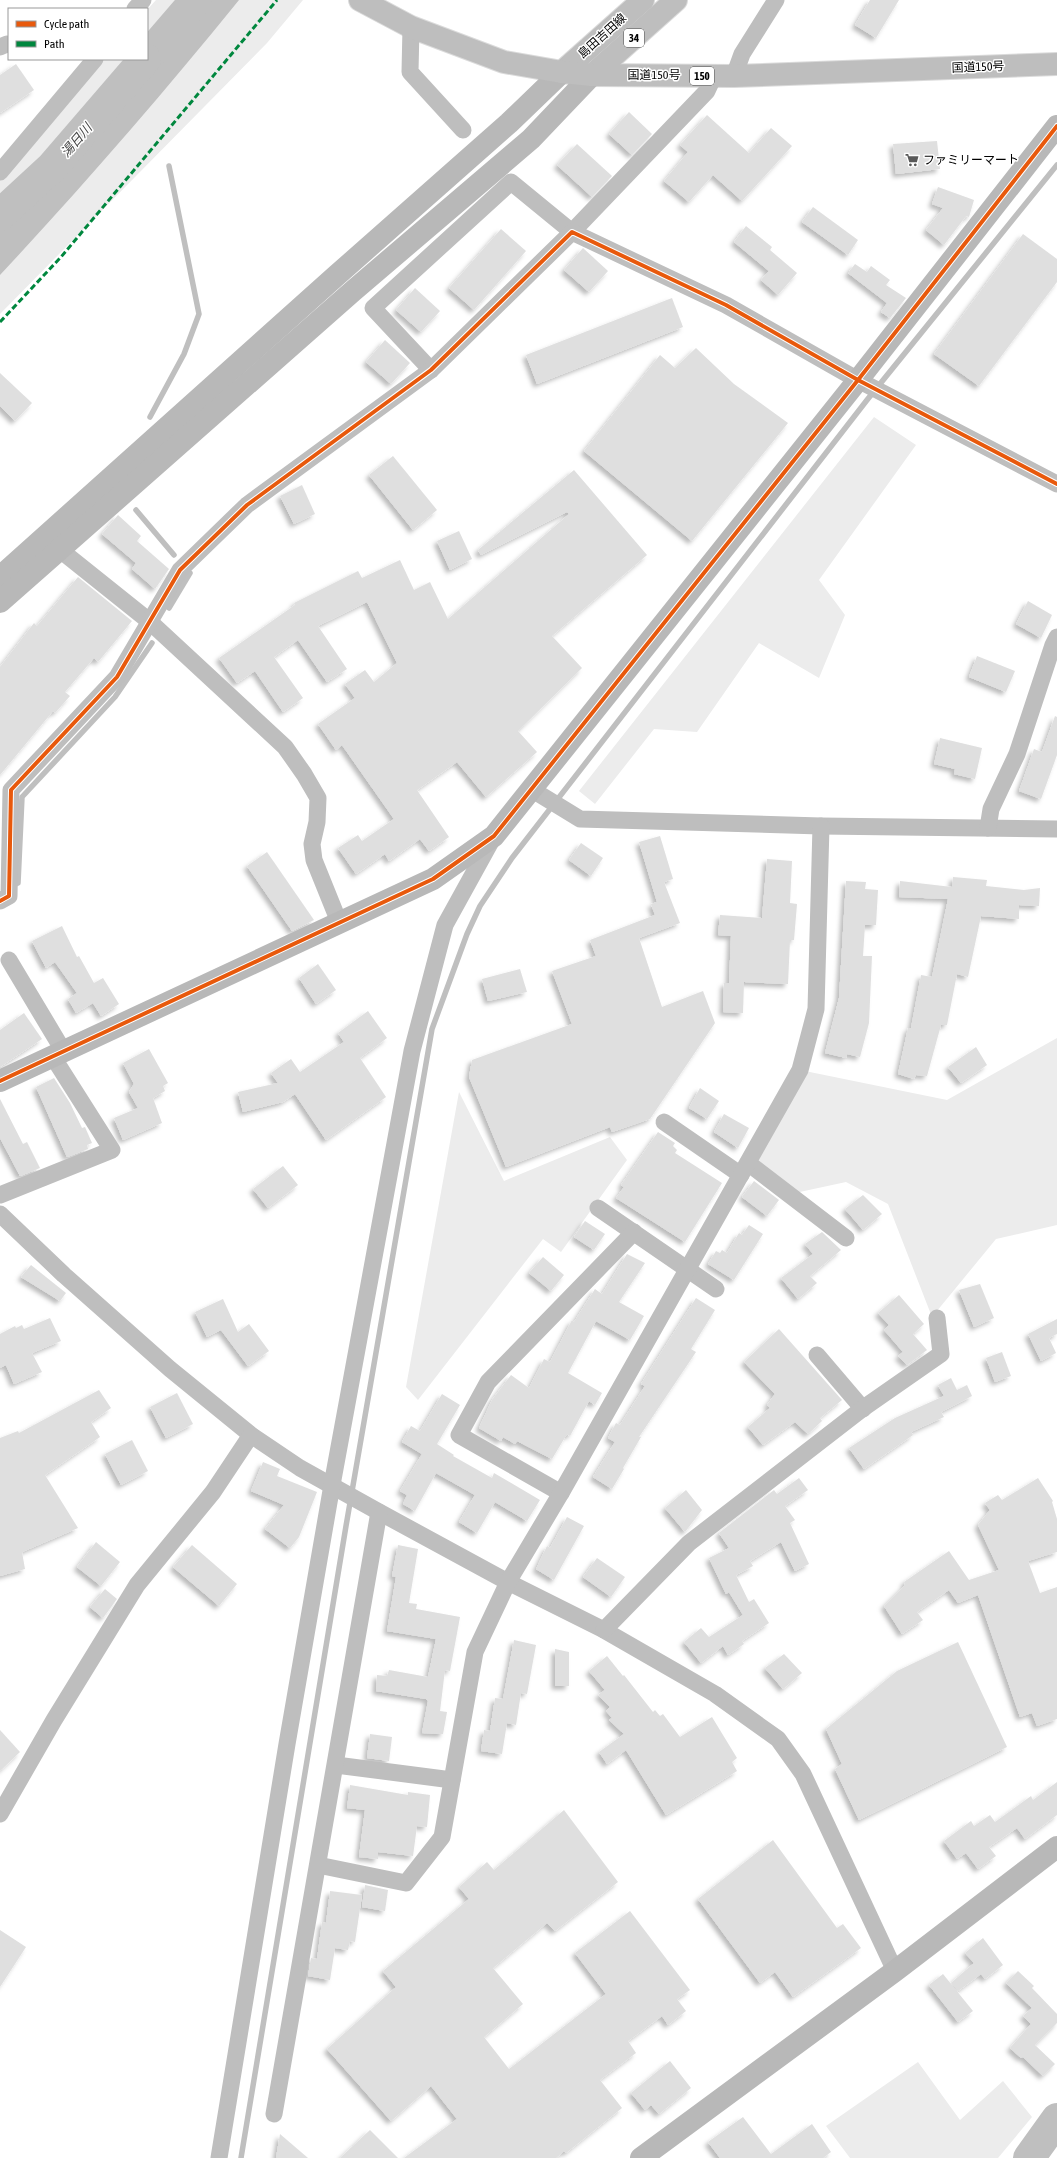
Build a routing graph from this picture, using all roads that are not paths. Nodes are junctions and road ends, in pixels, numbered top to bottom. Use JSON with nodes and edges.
{"nodes":[{"id":1,"x":143,"y":0,"type":"edge"},
{"id":2,"x":360,"y":0,"type":"edge"},
{"id":3,"x":643,"y":0,"type":"edge"},
{"id":4,"x":676,"y":0,"type":"edge"},
{"id":5,"x":776,"y":0,"type":"edge"},
{"id":6,"x":136,"y":8,"type":"edge"},
{"id":7,"x":411,"y":27,"type":"junction"},
{"id":8,"x":94,"y":60,"type":"edge"},
{"id":9,"x":1057,"y":64,"type":"edge"},
{"id":10,"x":562,"y":72,"type":"junction"},
{"id":11,"x":592,"y":75,"type":"junction"},
{"id":12,"x":724,"y":76,"type":"junction"},
{"id":13,"x":1057,"y":126,"type":"edge"},
{"id":14,"x":462,"y":130,"type":"dead end"},
{"id":15,"x":0,"y":172,"type":"edge"},
{"id":16,"x":572,"y":232,"type":"junction"},
{"id":17,"x":353,"y":291,"type":"junction"},
{"id":18,"x":373,"y":308,"type":"junction"},
{"id":19,"x":431,"y":370,"type":"junction"},
{"id":20,"x":863,"y":382,"type":"junction"},
{"id":21,"x":1057,"y":484,"type":"edge"},
{"id":22,"x":59,"y":549,"type":"junction"},
{"id":23,"x":0,"y":577,"type":"edge"},
{"id":24,"x":0,"y":602,"type":"edge"},
{"id":25,"x":149,"y":621,"type":"junction"},
{"id":26,"x":1057,"y":637,"type":"edge"},
{"id":27,"x":538,"y":793,"type":"junction"},
{"id":28,"x":821,"y":826,"type":"junction"},
{"id":29,"x":988,"y":828,"type":"junction"},
{"id":30,"x":1057,"y":829,"type":"edge"},
{"id":31,"x":494,"y":836,"type":"junction"},
{"id":32,"x":5,"y":898,"type":"edge"},
{"id":33,"x":340,"y":922,"type":"junction"},
{"id":34,"x":8,"y":960,"type":"dead end"},
{"id":35,"x":58,"y":1054,"type":"junction"},
{"id":36,"x":0,"y":1081,"type":"edge"},
{"id":37,"x":664,"y":1122,"type":"dead end"},
{"id":38,"x":744,"y":1169,"type":"junction"},
{"id":39,"x":0,"y":1195,"type":"edge"},
{"id":40,"x":598,"y":1208,"type":"dead end"},
{"id":41,"x":0,"y":1214,"type":"edge"},
{"id":42,"x":634,"y":1232,"type":"junction"},
{"id":43,"x":846,"y":1238,"type":"dead end"},
{"id":44,"x":687,"y":1270,"type":"junction"},
{"id":45,"x":716,"y":1289,"type":"dead end"},
{"id":46,"x":937,"y":1318,"type":"dead end"},
{"id":47,"x":817,"y":1356,"type":"dead end"},
{"id":48,"x":863,"y":1409,"type":"junction"},
{"id":49,"x":251,"y":1435,"type":"junction"},
{"id":50,"x":335,"y":1487,"type":"junction"},
{"id":51,"x":561,"y":1493,"type":"junction"},
{"id":52,"x":374,"y":1509,"type":"junction"},
{"id":53,"x":508,"y":1582,"type":"junction"},
{"id":54,"x":604,"y":1630,"type":"junction"},
{"id":55,"x":336,"y":1765,"type":"junction"},
{"id":56,"x":452,"y":1780,"type":"junction"},
{"id":57,"x":0,"y":1814,"type":"edge"},
{"id":58,"x":1057,"y":1847,"type":"edge"},
{"id":59,"x":318,"y":1865,"type":"junction"},
{"id":60,"x":895,"y":1971,"type":"junction"},
{"id":61,"x":274,"y":2114,"type":"dead end"},
{"id":62,"x":219,"y":2158,"type":"edge"},
{"id":63,"x":641,"y":2158,"type":"edge"}],
"edges":[{"from":1,"to":6,"type":"street"},
{"from":2,"to":7,"type":"main road","name":"国道150号","number":"150"},
{"from":3,"to":10,"type":"main road","name":"島田吉田線","number":"34"},
{"from":4,"to":11,"type":"main road","name":"島田吉田線","number":"34"},
{"from":5,"to":12,"type":"street"},
{"from":7,"to":10,"type":"main road","name":"国道150号","number":"150"},
{"from":7,"to":14,"type":"street"},
{"from":8,"to":15,"type":"street"},
{"from":9,"to":12,"type":"main road","name":"国道150号","number":"150"},
{"from":10,"to":11,"type":"main road","name":"国道150号","number":"150"},
{"from":10,"to":23,"type":"street"},
{"from":11,"to":12,"type":"main road","name":"国道150号","number":"150"},
{"from":11,"to":17,"type":"street"},
{"from":12,"to":16,"type":"street"},
{"from":13,"to":20,"type":"street"},
{"from":16,"to":18,"type":"street"},
{"from":16,"to":19,"type":"street"},
{"from":16,"to":20,"type":"street"},
{"from":17,"to":18,"type":"street"},
{"from":17,"to":22,"type":"street"},
{"from":18,"to":19,"type":"street"},
{"from":19,"to":25,"type":"street"},
{"from":20,"to":21,"type":"street"},
{"from":20,"to":27,"type":"street"},
{"from":22,"to":24,"type":"street"},
{"from":22,"to":25,"type":"street"},
{"from":25,"to":32,"type":"street"},
{"from":25,"to":33,"type":"street"},
{"from":26,"to":29,"type":"street"},
{"from":27,"to":28,"type":"street"},
{"from":27,"to":31,"type":"street"},
{"from":28,"to":29,"type":"street"},
{"from":28,"to":38,"type":"street"},
{"from":29,"to":30,"type":"street"},
{"from":31,"to":33,"type":"street"},
{"from":31,"to":50,"type":"street"},
{"from":33,"to":35,"type":"street"},
{"from":34,"to":35,"type":"street"},
{"from":35,"to":36,"type":"street"},
{"from":35,"to":39,"type":"street"},
{"from":37,"to":38,"type":"street"},
{"from":38,"to":43,"type":"street"},
{"from":38,"to":44,"type":"street"},
{"from":40,"to":42,"type":"street"},
{"from":41,"to":49,"type":"street"},
{"from":42,"to":44,"type":"street"},
{"from":42,"to":51,"type":"street"},
{"from":44,"to":45,"type":"street"},
{"from":44,"to":51,"type":"street"},
{"from":46,"to":48,"type":"street"},
{"from":47,"to":48,"type":"street"},
{"from":48,"to":54,"type":"street"},
{"from":49,"to":50,"type":"street"},
{"from":49,"to":57,"type":"street"},
{"from":50,"to":52,"type":"street"},
{"from":50,"to":62,"type":"street"},
{"from":51,"to":53,"type":"street"},
{"from":52,"to":53,"type":"street"},
{"from":52,"to":55,"type":"street"},
{"from":53,"to":54,"type":"street"},
{"from":53,"to":56,"type":"street"},
{"from":54,"to":60,"type":"street"},
{"from":55,"to":56,"type":"street"},
{"from":55,"to":59,"type":"street"},
{"from":56,"to":59,"type":"street"},
{"from":58,"to":60,"type":"street"},
{"from":59,"to":61,"type":"street"},
{"from":60,"to":63,"type":"street"}]}
